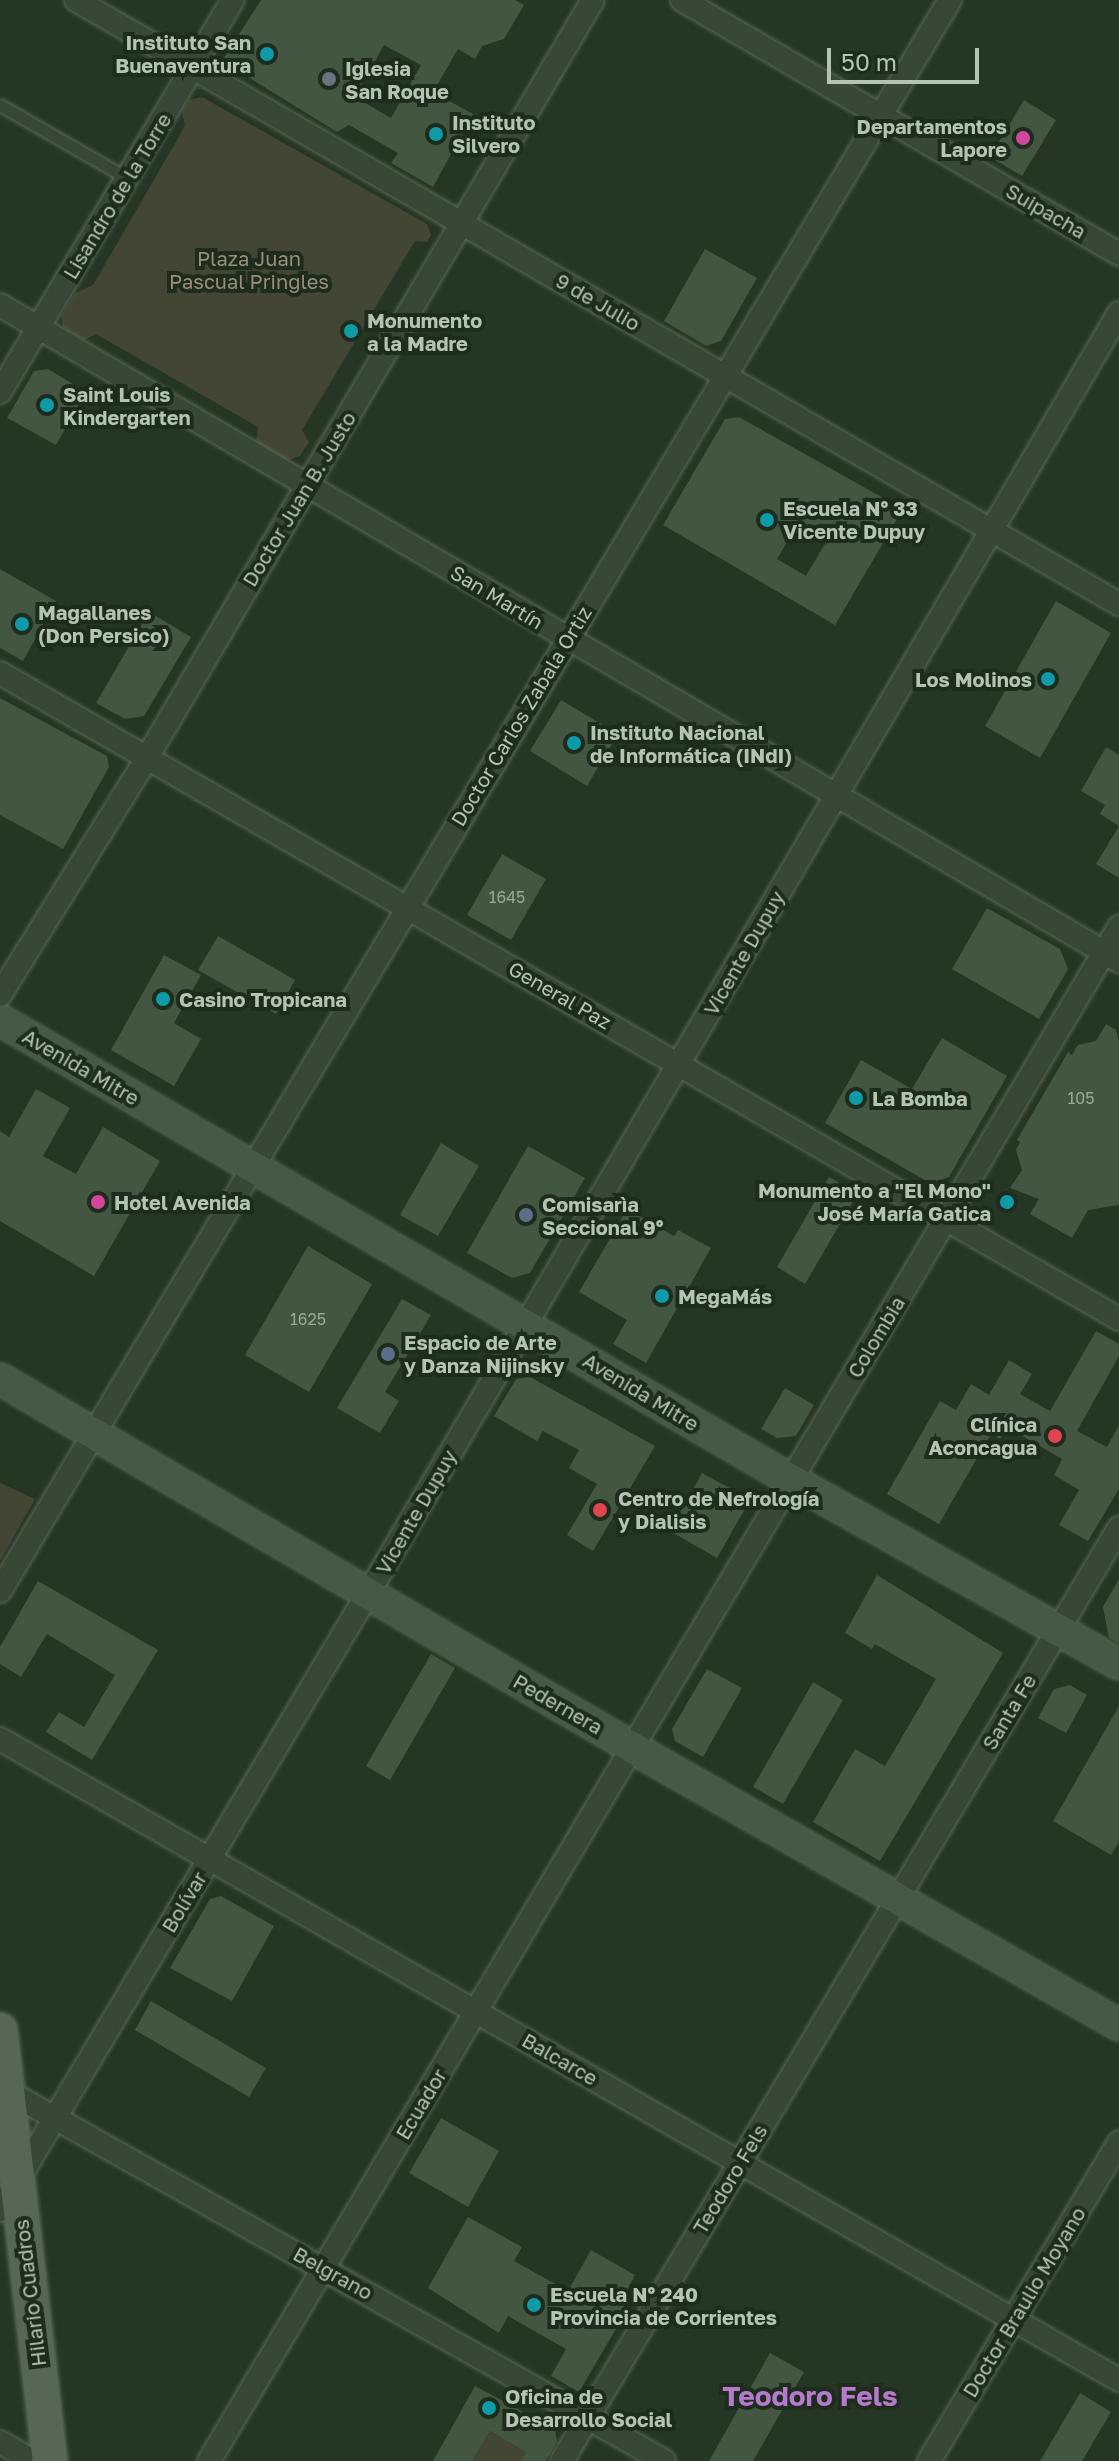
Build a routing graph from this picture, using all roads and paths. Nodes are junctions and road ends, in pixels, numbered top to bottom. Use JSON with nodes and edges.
{"nodes":[{"id":1,"x":76,"y":0,"type":"edge"},
{"id":2,"x":233,"y":0,"type":"edge"},
{"id":3,"x":593,"y":0,"type":"edge"},
{"id":4,"x":682,"y":0,"type":"edge"},
{"id":5,"x":950,"y":0,"type":"edge"},
{"id":6,"x":193,"y":67,"type":"junction"},
{"id":7,"x":0,"y":105,"type":"edge"},
{"id":8,"x":881,"y":116,"type":"junction"},
{"id":9,"x":127,"y":178,"type":"junction"},
{"id":10,"x":462,"y":223,"type":"junction"},
{"id":11,"x":1119,"y":254,"type":"edge"},
{"id":12,"x":0,"y":305,"type":"edge"},
{"id":13,"x":1119,"y":313,"type":"edge"},
{"id":14,"x":40,"y":327,"type":"junction"},
{"id":15,"x":726,"y":376,"type":"junction"},
{"id":16,"x":0,"y":392,"type":"edge"},
{"id":17,"x":308,"y":484,"type":"junction"},
{"id":18,"x":992,"y":530,"type":"junction"},
{"id":19,"x":1119,"y":604,"type":"edge"},
{"id":20,"x":566,"y":639,"type":"junction"},
{"id":21,"x":0,"y":673,"type":"edge"},
{"id":22,"x":148,"y":756,"type":"junction"},
{"id":23,"x":836,"y":796,"type":"junction"},
{"id":24,"x":407,"y":907,"type":"junction"},
{"id":25,"x":1119,"y":927,"type":"edge"},
{"id":26,"x":1112,"y":957,"type":"edge"},
{"id":27,"x":0,"y":995,"type":"edge"},
{"id":28,"x":0,"y":1020,"type":"edge"},
{"id":29,"x":679,"y":1064,"type":"junction"},
{"id":30,"x":256,"y":1167,"type":"junction"},
{"id":31,"x":947,"y":1217,"type":"junction"},
{"id":32,"x":1119,"y":1319,"type":"edge"},
{"id":33,"x":526,"y":1324,"type":"junction"},
{"id":34,"x":0,"y":1379,"type":"edge"},
{"id":35,"x":94,"y":1433,"type":"junction"},
{"id":36,"x":791,"y":1480,"type":"junction"},
{"id":37,"x":1119,"y":1528,"type":"edge"},
{"id":38,"x":0,"y":1591,"type":"edge"},
{"id":39,"x":368,"y":1593,"type":"junction"},
{"id":40,"x":1058,"y":1630,"type":"junction"},
{"id":41,"x":1119,"y":1664,"type":"edge"},
{"id":42,"x":0,"y":1739,"type":"edge"},
{"id":43,"x":633,"y":1748,"type":"junction"},
{"id":44,"x":209,"y":1860,"type":"junction"},
{"id":45,"x":898,"y":1897,"type":"junction"},
{"id":46,"x":476,"y":2012,"type":"junction"},
{"id":47,"x":1119,"y":2025,"type":"edge"},
{"id":48,"x":0,"y":2030,"type":"edge"},
{"id":49,"x":3,"y":2088,"type":"edge"},
{"id":50,"x":54,"y":2118,"type":"junction"},
{"id":51,"x":1119,"y":2142,"type":"edge"},
{"id":52,"x":740,"y":2161,"type":"junction"},
{"id":53,"x":9,"y":2196,"type":"edge"},
{"id":54,"x":325,"y":2268,"type":"junction"},
{"id":55,"x":1014,"y":2319,"type":"junction"},
{"id":56,"x":1119,"y":2380,"type":"edge"},
{"id":57,"x":587,"y":2417,"type":"junction"},
{"id":58,"x":0,"y":2442,"type":"edge"},
{"id":59,"x":33,"y":2461,"type":"edge"},
{"id":60,"x":50,"y":2461,"type":"edge"},
{"id":61,"x":209,"y":2461,"type":"edge"},
{"id":62,"x":562,"y":2461,"type":"edge"},
{"id":63,"x":664,"y":2461,"type":"edge"},
{"id":64,"x":929,"y":2461,"type":"edge"}],
"edges":[{"from":1,"to":6,"type":"street","name":"9 de Julio"},
{"from":2,"to":6,"type":"street","name":"Lisandro de la Torre"},
{"from":3,"to":10,"type":"street","name":"Doctor Juan B. Justo"},
{"from":4,"to":8,"type":"street","name":"Suipacha"},
{"from":5,"to":8,"type":"street","name":"Doctor Carlos Zabala Ortiz"},
{"from":6,"to":9,"type":"street","name":"Lisandro de la Torre"},
{"from":6,"to":10,"type":"street","name":"9 de Julio"},
{"from":7,"to":9,"type":"lane"},
{"from":8,"to":11,"type":"street","name":"Suipacha"},
{"from":8,"to":15,"type":"street","name":"Doctor Carlos Zabala Ortiz"},
{"from":9,"to":14,"type":"street","name":"Lisandro de la Torre"},
{"from":10,"to":15,"type":"street","name":"9 de Julio"},
{"from":10,"to":17,"type":"street","name":"Doctor Juan B. Justo"},
{"from":12,"to":14,"type":"street","name":"San Martín"},
{"from":13,"to":18,"type":"street","name":"Vicente Dupuy"},
{"from":14,"to":16,"type":"street","name":"Lisandro de la Torre"},
{"from":14,"to":17,"type":"street","name":"San Martín"},
{"from":15,"to":18,"type":"street","name":"9 de Julio"},
{"from":15,"to":20,"type":"street","name":"Doctor Carlos Zabala Ortiz"},
{"from":17,"to":20,"type":"street","name":"San Martín"},
{"from":17,"to":22,"type":"street","name":"Doctor Juan B. Justo"},
{"from":18,"to":19,"type":"street","name":"9 de Julio"},
{"from":18,"to":23,"type":"street","name":"Vicente Dupuy"},
{"from":20,"to":23,"type":"street","name":"San Martín"},
{"from":20,"to":24,"type":"street","name":"Doctor Carlos Zabala Ortiz"},
{"from":21,"to":22,"type":"street","name":"General Paz"},
{"from":22,"to":24,"type":"street","name":"General Paz"},
{"from":22,"to":27,"type":"street","name":"Doctor Juan B. Justo"},
{"from":23,"to":26,"type":"street","name":"San Martín"},
{"from":23,"to":29,"type":"street","name":"Vicente Dupuy"},
{"from":24,"to":29,"type":"street","name":"General Paz"},
{"from":24,"to":30,"type":"street","name":"Doctor Carlos Zabala Ortiz"},
{"from":25,"to":26,"type":"street","name":"Colombia"},
{"from":26,"to":31,"type":"street","name":"Colombia"},
{"from":28,"to":30,"type":"street","name":"Avenida Mitre"},
{"from":29,"to":31,"type":"street","name":"General Paz"},
{"from":29,"to":33,"type":"street","name":"Vicente Dupuy"},
{"from":30,"to":33,"type":"street","name":"Avenida Mitre"},
{"from":30,"to":35,"type":"street","name":"Doctor Carlos Zabala Ortiz"},
{"from":31,"to":32,"type":"street","name":"General Paz"},
{"from":31,"to":36,"type":"street","name":"Colombia"},
{"from":33,"to":36,"type":"street","name":"Avenida Mitre"},
{"from":33,"to":39,"type":"street","name":"Vicente Dupuy"},
{"from":34,"to":35,"type":"street","name":"Pedernera"},
{"from":35,"to":38,"type":"street","name":"Doctor Carlos Zabala Ortiz"},
{"from":35,"to":39,"type":"street","name":"Pedernera"},
{"from":36,"to":40,"type":"street","name":"Avenida Mitre"},
{"from":36,"to":43,"type":"street","name":"Colombia"},
{"from":37,"to":40,"type":"street","name":"Santa Fe"},
{"from":39,"to":43,"type":"street","name":"Pedernera"},
{"from":39,"to":44,"type":"street","name":"Bolívar"},
{"from":40,"to":41,"type":"street","name":"Avenida Mitre"},
{"from":40,"to":45,"type":"street","name":"Santa Fe"},
{"from":42,"to":44,"type":"street","name":"Balcarce"},
{"from":43,"to":45,"type":"street","name":"Pedernera"},
{"from":43,"to":46,"type":"street","name":"Ecuador"},
{"from":44,"to":46,"type":"street","name":"Balcarce"},
{"from":44,"to":50,"type":"street","name":"Bolívar"},
{"from":45,"to":47,"type":"street","name":"Pedernera"},
{"from":45,"to":52,"type":"street","name":"Teodoro Fels"},
{"from":46,"to":52,"type":"street","name":"Balcarce"},
{"from":46,"to":54,"type":"street","name":"Ecuador"},
{"from":48,"to":49,"type":"main road","name":"Hilario Cuadros"},
{"from":49,"to":50,"type":"street","name":"Belgrano"},
{"from":49,"to":53,"type":"main road","name":"Hilario Cuadros"},
{"from":50,"to":53,"type":"street","name":"Bolívar"},
{"from":50,"to":54,"type":"street","name":"Belgrano"},
{"from":51,"to":55,"type":"street","name":"Doctor Braulio Moyano"},
{"from":52,"to":55,"type":"street","name":"Balcarce"},
{"from":52,"to":57,"type":"street","name":"Teodoro Fels"},
{"from":53,"to":60,"type":"main road","name":"Hilario Cuadros"},
{"from":54,"to":57,"type":"street","name":"Belgrano"},
{"from":54,"to":61,"type":"street","name":"Ecuador"},
{"from":55,"to":56,"type":"street","name":"Balcarce"},
{"from":55,"to":64,"type":"street","name":"Doctor Braulio Moyano"},
{"from":57,"to":62,"type":"street","name":"Teodoro Fels"},
{"from":57,"to":63,"type":"street","name":"Belgrano"},
{"from":58,"to":59,"type":"street"}]}
